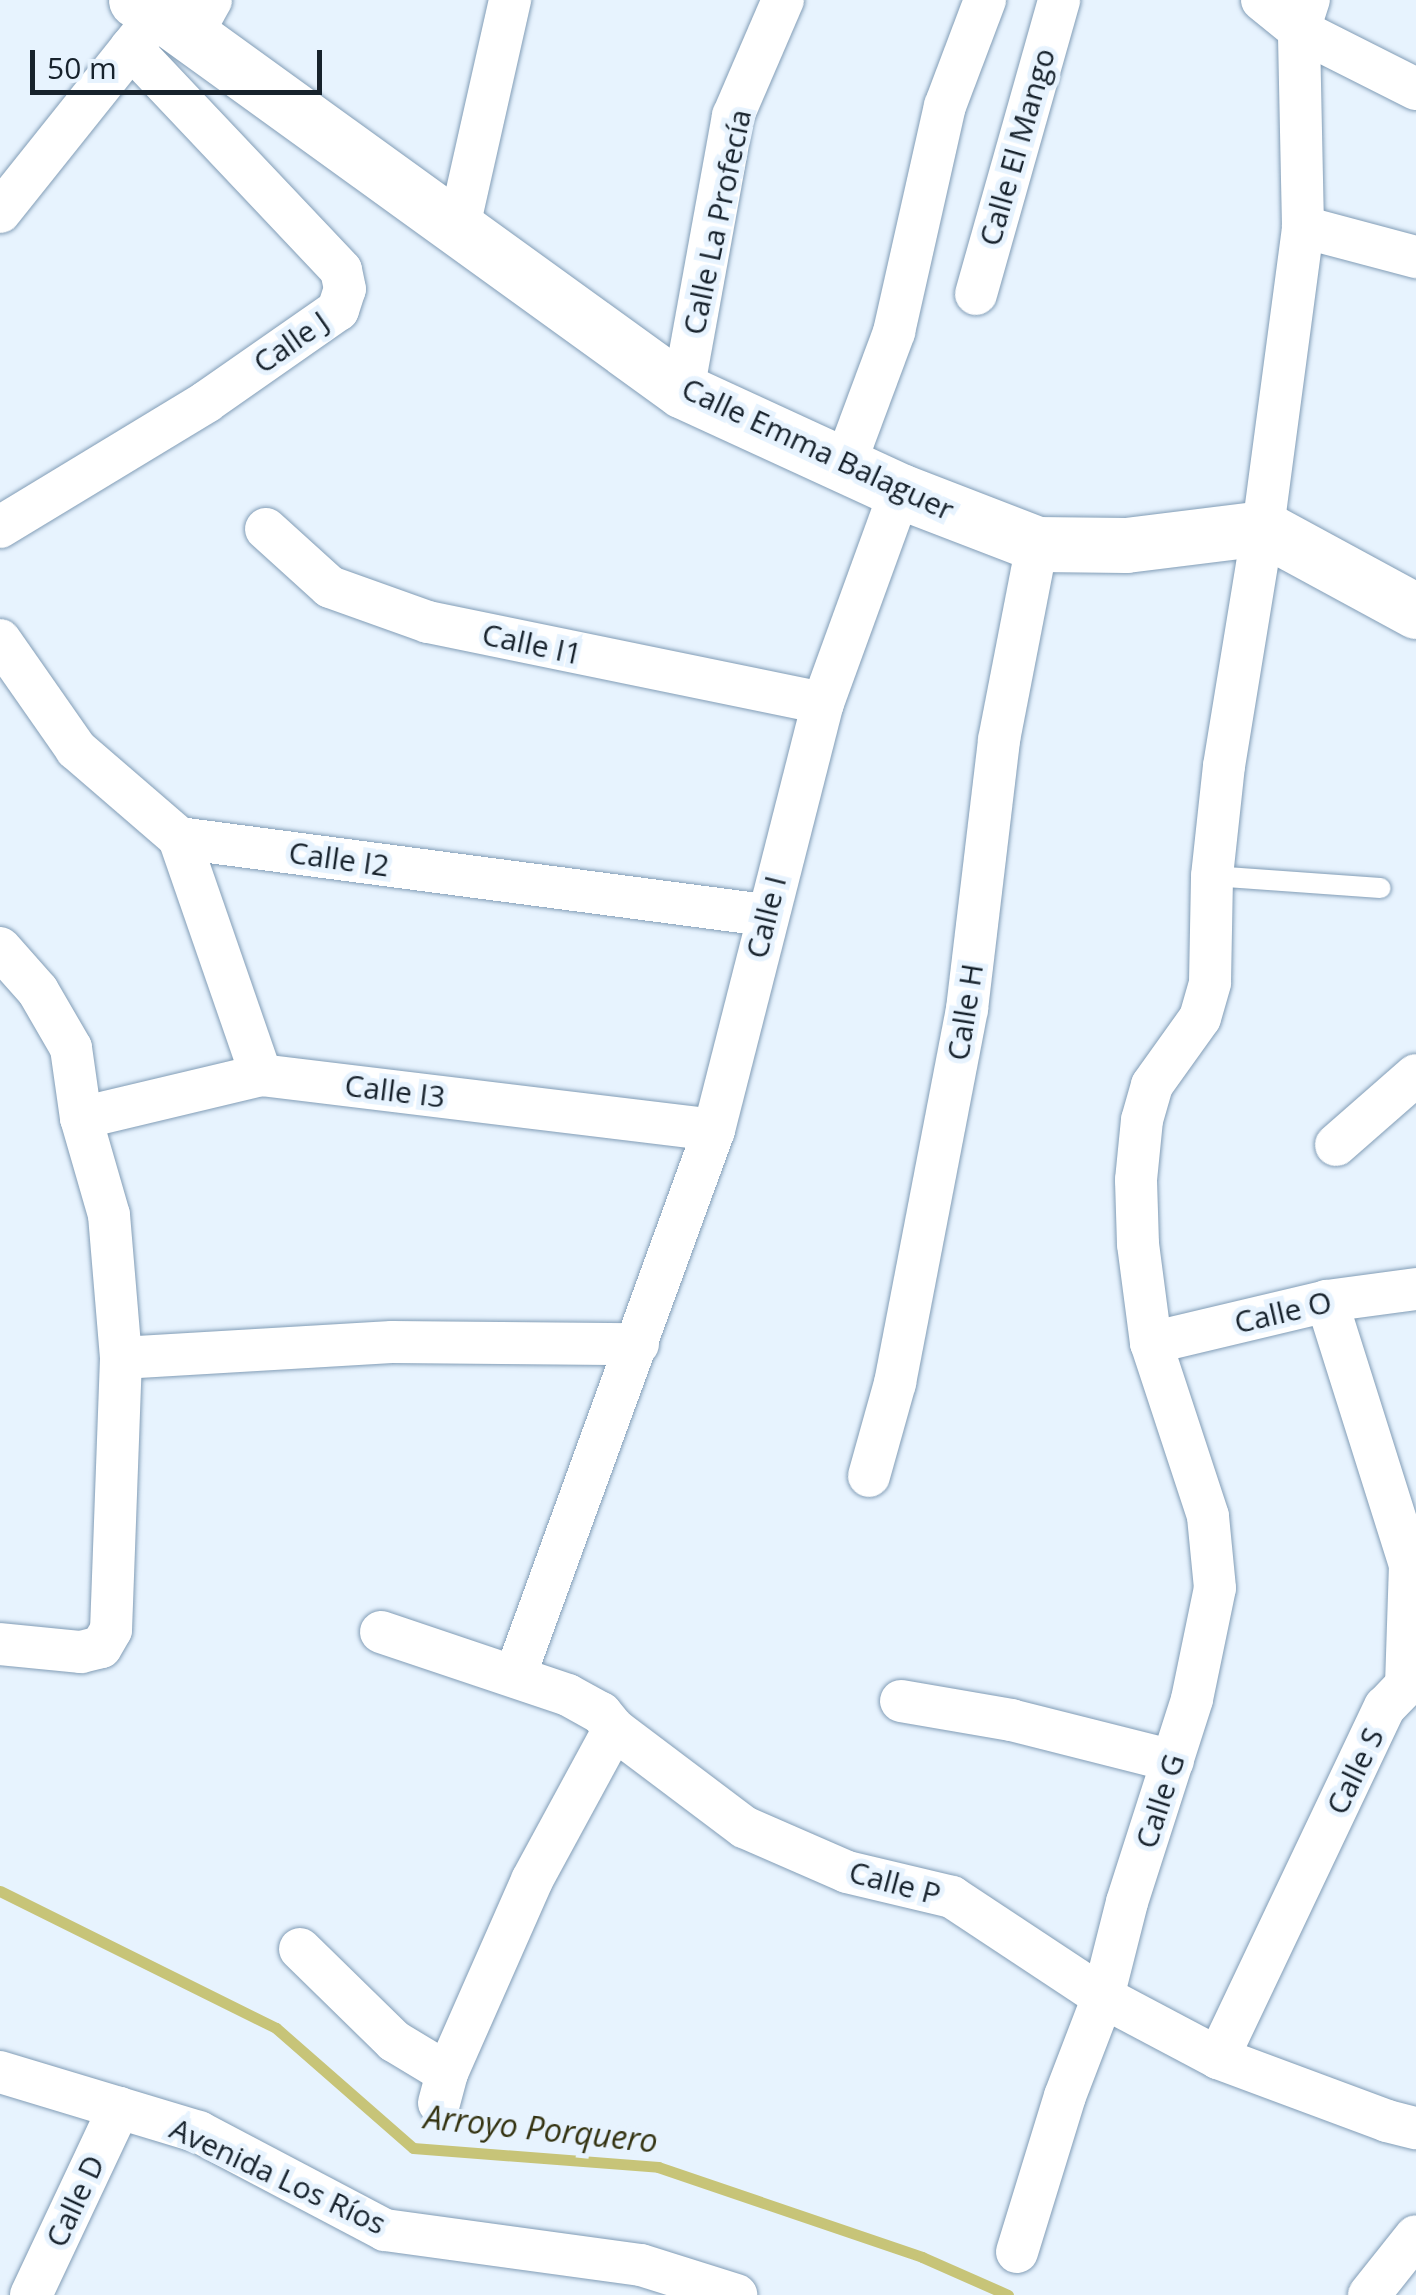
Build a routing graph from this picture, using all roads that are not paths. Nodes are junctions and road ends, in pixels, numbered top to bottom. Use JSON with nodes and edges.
{"nodes":[{"id":1,"x":510,"y":0,"type":"edge"},
{"id":2,"x":783,"y":0,"type":"edge"},
{"id":3,"x":986,"y":0,"type":"edge"},
{"id":4,"x":1058,"y":0,"type":"edge"},
{"id":5,"x":1262,"y":0,"type":"edge"},
{"id":6,"x":1304,"y":15,"type":"edge"},
{"id":7,"x":166,"y":19,"type":"edge"},
{"id":8,"x":1416,"y":88,"type":"edge"},
{"id":9,"x":0,"y":212,"type":"edge"},
{"id":10,"x":1302,"y":227,"type":"junction"},
{"id":11,"x":458,"y":231,"type":"junction"},
{"id":12,"x":1416,"y":256,"type":"edge"},
{"id":13,"x":976,"y":294,"type":"dead end"},
{"id":14,"x":683,"y":391,"type":"junction"},
{"id":15,"x":845,"y":464,"type":"junction"},
{"id":16,"x":900,"y":491,"type":"junction"},
{"id":17,"x":0,"y":527,"type":"edge"},
{"id":18,"x":1262,"y":528,"type":"junction"},
{"id":19,"x":266,"y":529,"type":"dead end"},
{"id":20,"x":1037,"y":544,"type":"junction"},
{"id":21,"x":1416,"y":611,"type":"edge"},
{"id":22,"x":0,"y":640,"type":"edge"},
{"id":23,"x":823,"y":703,"type":"junction"},
{"id":24,"x":179,"y":838,"type":"junction"},
{"id":25,"x":1212,"y":876,"type":"junction"},
{"id":26,"x":1381,"y":888,"type":"dead end"},
{"id":27,"x":765,"y":915,"type":"junction"},
{"id":28,"x":0,"y":948,"type":"edge"},
{"id":29,"x":261,"y":1074,"type":"junction"},
{"id":30,"x":1416,"y":1075,"type":"edge"},
{"id":31,"x":81,"y":1118,"type":"junction"},
{"id":32,"x":714,"y":1130,"type":"junction"},
{"id":33,"x":1336,"y":1145,"type":"dead end"},
{"id":34,"x":1416,"y":1288,"type":"edge"},
{"id":35,"x":1328,"y":1301,"type":"junction"},
{"id":36,"x":1151,"y":1343,"type":"junction"},
{"id":37,"x":638,"y":1344,"type":"junction"},
{"id":38,"x":121,"y":1358,"type":"junction"},
{"id":39,"x":869,"y":1476,"type":"dead end"},
{"id":40,"x":382,"y":1632,"type":"dead end"},
{"id":41,"x":0,"y":1644,"type":"edge"},
{"id":42,"x":516,"y":1676,"type":"junction"},
{"id":43,"x":1411,"y":1686,"type":"edge"},
{"id":44,"x":901,"y":1701,"type":"dead end"},
{"id":45,"x":614,"y":1729,"type":"junction"},
{"id":46,"x":1173,"y":1761,"type":"junction"},
{"id":47,"x":300,"y":1950,"type":"dead end"},
{"id":48,"x":1103,"y":1998,"type":"junction"},
{"id":49,"x":1218,"y":2058,"type":"junction"},
{"id":50,"x":0,"y":2072,"type":"edge"},
{"id":51,"x":119,"y":2108,"type":"junction"},
{"id":52,"x":1416,"y":2128,"type":"edge"},
{"id":53,"x":1416,"y":2236,"type":"edge"},
{"id":54,"x":1017,"y":2252,"type":"dead end"},
{"id":55,"x":31,"y":2295,"type":"edge"},
{"id":56,"x":736,"y":2295,"type":"edge"},
{"id":57,"x":1370,"y":2295,"type":"edge"}],
"edges":[{"from":1,"to":11,"type":"street"},
{"from":2,"to":14,"type":"street","name":"Calle La Profecía"},
{"from":3,"to":15,"type":"street"},
{"from":4,"to":13,"type":"street","name":"Calle El Mango"},
{"from":5,"to":6,"type":"street"},
{"from":6,"to":8,"type":"street"},
{"from":6,"to":10,"type":"street","name":"Calle G"},
{"from":7,"to":9,"type":"street"},
{"from":7,"to":11,"type":"street","name":"Calle Emma Balaguer"},
{"from":7,"to":17,"type":"street","name":"Calle J"},
{"from":10,"to":12,"type":"street"},
{"from":10,"to":18,"type":"street","name":"Calle G"},
{"from":11,"to":14,"type":"street","name":"Calle Emma Balaguer"},
{"from":14,"to":15,"type":"street","name":"Calle Emma Balaguer"},
{"from":15,"to":16,"type":"street","name":"Calle Emma Balaguer"},
{"from":16,"to":20,"type":"street","name":"Calle Emma Balaguer"},
{"from":16,"to":23,"type":"street","name":"Calle I"},
{"from":18,"to":20,"type":"street","name":"Calle Emma Balaguer"},
{"from":18,"to":21,"type":"street"},
{"from":18,"to":25,"type":"street","name":"Calle G"},
{"from":19,"to":23,"type":"street","name":"Calle I1"},
{"from":20,"to":39,"type":"street","name":"Calle H"},
{"from":22,"to":24,"type":"street"},
{"from":23,"to":27,"type":"street","name":"Calle I"},
{"from":24,"to":27,"type":"street","name":"Calle I2"},
{"from":24,"to":29,"type":"street"},
{"from":25,"to":26,"type":"lane"},
{"from":25,"to":36,"type":"street","name":"Calle G"},
{"from":27,"to":32,"type":"street","name":"Calle I"},
{"from":28,"to":31,"type":"street"},
{"from":29,"to":31,"type":"street","name":"Calle I3"},
{"from":29,"to":32,"type":"street","name":"Calle I3"},
{"from":30,"to":33,"type":"street"},
{"from":31,"to":38,"type":"street"},
{"from":32,"to":37,"type":"street","name":"Calle I"},
{"from":34,"to":35,"type":"street","name":"Calle O"},
{"from":35,"to":36,"type":"street","name":"Calle O"},
{"from":35,"to":43,"type":"street","name":"Calle S"},
{"from":36,"to":46,"type":"street","name":"Calle G"},
{"from":37,"to":38,"type":"street"},
{"from":37,"to":42,"type":"street","name":"Calle I"},
{"from":38,"to":41,"type":"street"},
{"from":40,"to":42,"type":"street","name":"Calle P"},
{"from":42,"to":45,"type":"street","name":"Calle P"},
{"from":43,"to":49,"type":"street","name":"Calle S"},
{"from":44,"to":46,"type":"street"},
{"from":45,"to":47,"type":"street"},
{"from":45,"to":48,"type":"street","name":"Calle P"},
{"from":46,"to":48,"type":"street","name":"Calle G"},
{"from":48,"to":49,"type":"street","name":"Calle P"},
{"from":48,"to":54,"type":"street","name":"Calle G"},
{"from":49,"to":52,"type":"street","name":"Calle P"},
{"from":50,"to":51,"type":"street","name":"Avenida Los Ríos"},
{"from":51,"to":55,"type":"street","name":"Calle D"},
{"from":51,"to":56,"type":"street","name":"Avenida Los Ríos"},
{"from":53,"to":57,"type":"street"}]}
